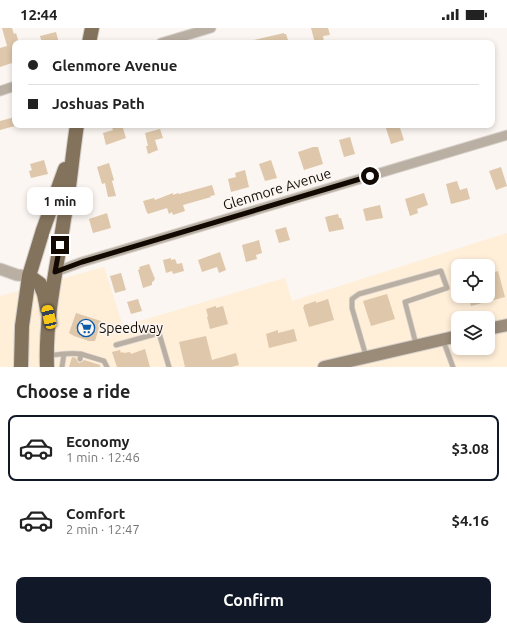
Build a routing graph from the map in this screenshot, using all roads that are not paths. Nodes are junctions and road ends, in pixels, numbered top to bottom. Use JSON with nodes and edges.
{"nodes":[{"id":1,"x":92,"y":28,"type":"edge"},
{"id":2,"x":211,"y":28,"type":"edge"},
{"id":3,"x":90,"y":40,"type":"edge"},
{"id":4,"x":171,"y":40,"type":"edge"},
{"id":5,"x":12,"y":87,"type":"edge"},
{"id":6,"x":0,"y":91,"type":"edge"},
{"id":7,"x":76,"y":128,"type":"edge"},
{"id":8,"x":507,"y":135,"type":"edge"},
{"id":9,"x":74,"y":144,"type":"junction"},
{"id":10,"x":0,"y":268,"type":"edge"},
{"id":11,"x":55,"y":272,"type":"junction"},
{"id":12,"x":29,"y":276,"type":"junction"},
{"id":13,"x":49,"y":317,"type":"junction"},
{"id":14,"x":507,"y":325,"type":"edge"},
{"id":15,"x":495,"y":328,"type":"edge"},
{"id":16,"x":451,"y":338,"type":"edge"},
{"id":17,"x":443,"y":340,"type":"junction"},
{"id":18,"x":116,"y":345,"type":"dead end"},
{"id":19,"x":416,"y":346,"type":"junction"},
{"id":20,"x":64,"y":354,"type":"junction"},
{"id":21,"x":367,"y":357,"type":"junction"},
{"id":22,"x":47,"y":361,"type":"edge"},
{"id":23,"x":21,"y":367,"type":"edge"},
{"id":24,"x":62,"y":367,"type":"edge"},
{"id":25,"x":107,"y":367,"type":"edge"},
{"id":26,"x":169,"y":367,"type":"edge"},
{"id":27,"x":324,"y":367,"type":"edge"},
{"id":28,"x":453,"y":367,"type":"edge"}],
"edges":[{"from":1,"to":3,"type":"main road"},
{"from":2,"to":4,"type":"street"},
{"from":5,"to":6,"type":"street"},
{"from":7,"to":9,"type":"main road"},
{"from":8,"to":11,"type":"street","name":"Glenmore Avenue"},
{"from":9,"to":11,"type":"main road"},
{"from":9,"to":12,"type":"main road"},
{"from":10,"to":12,"type":"street"},
{"from":11,"to":13,"type":"main road"},
{"from":12,"to":13,"type":"main road"},
{"from":12,"to":23,"type":"main road"},
{"from":13,"to":22,"type":"main road"},
{"from":14,"to":15,"type":"main road"},
{"from":16,"to":17,"type":"main road"},
{"from":17,"to":19,"type":"main road"},
{"from":17,"to":28,"type":"lane"},
{"from":18,"to":26,"type":"lane"},
{"from":19,"to":21,"type":"main road"},
{"from":19,"to":21,"type":"lane"},
{"from":20,"to":22,"type":"lane"},
{"from":20,"to":24,"type":"lane"},
{"from":20,"to":25,"type":"lane"},
{"from":21,"to":27,"type":"main road"}]}
